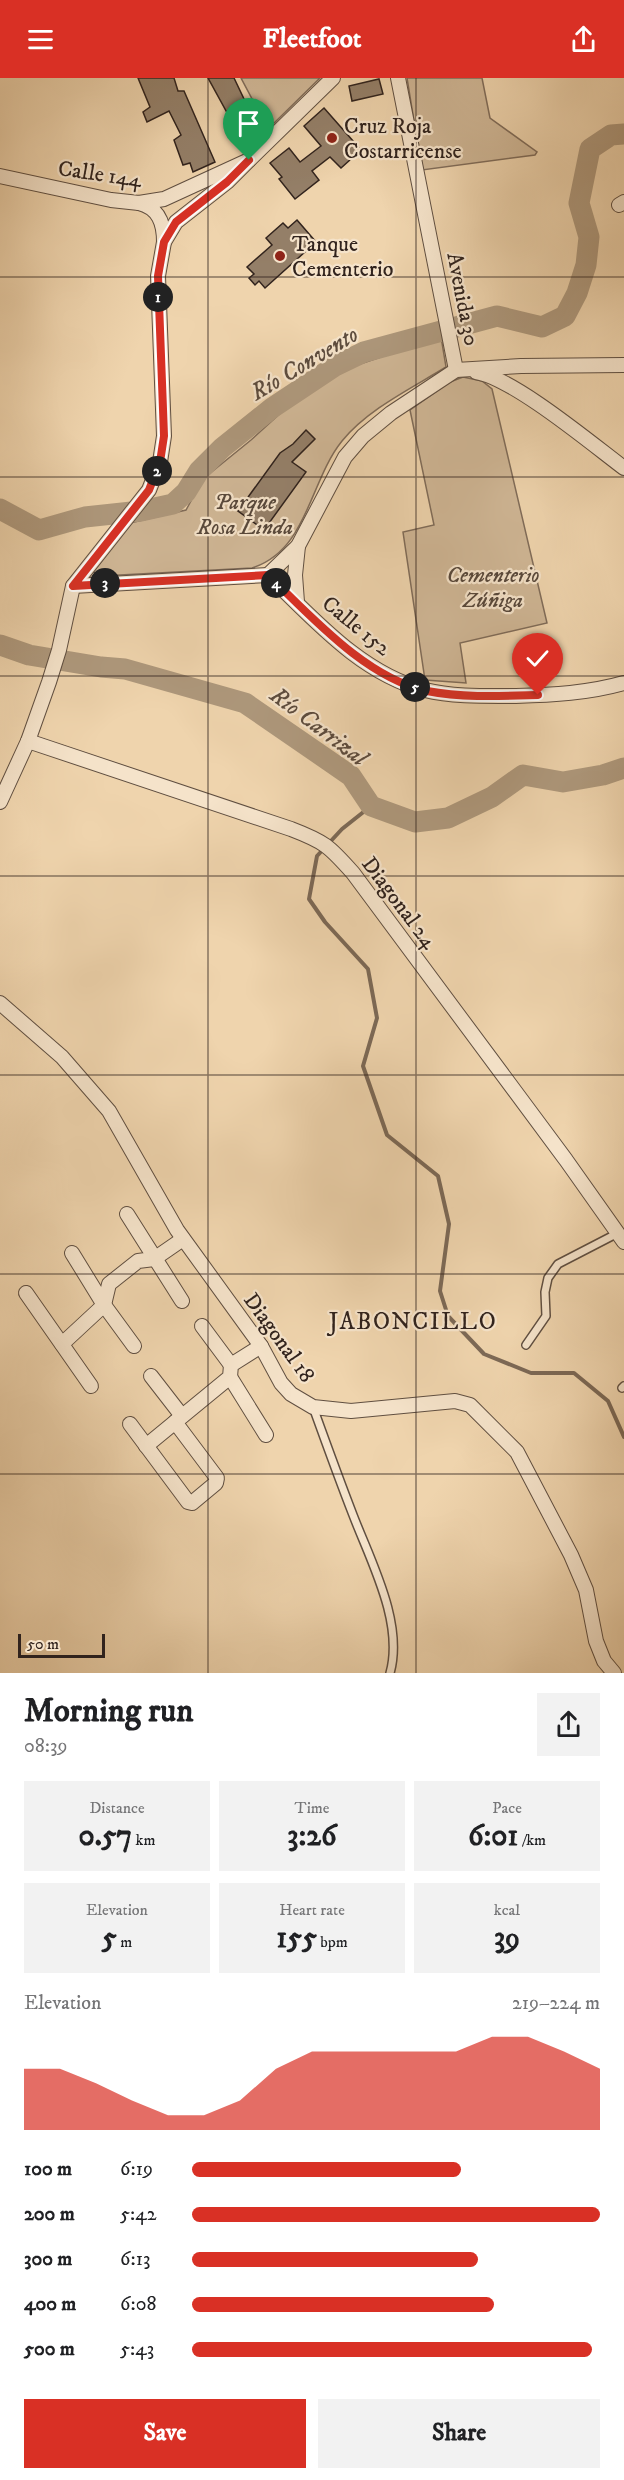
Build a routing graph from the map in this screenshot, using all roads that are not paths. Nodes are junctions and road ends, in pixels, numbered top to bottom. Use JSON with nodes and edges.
{"nodes":[{"id":1,"x":333,"y":78,"type":"edge"},
{"id":2,"x":398,"y":78,"type":"edge"},
{"id":3,"x":249,"y":160,"type":"junction"},
{"id":4,"x":0,"y":176,"type":"edge"},
{"id":5,"x":139,"y":203,"type":"junction"},
{"id":6,"x":164,"y":242,"type":"junction"},
{"id":7,"x":624,"y":365,"type":"edge"},
{"id":8,"x":456,"y":370,"type":"junction"},
{"id":9,"x":624,"y":468,"type":"edge"},
{"id":10,"x":298,"y":546,"type":"junction"},
{"id":11,"x":268,"y":575,"type":"junction"},
{"id":12,"x":73,"y":586,"type":"junction"},
{"id":13,"x":297,"y":602,"type":"junction"},
{"id":14,"x":624,"y":682,"type":"edge"},
{"id":15,"x":28,"y":741,"type":"junction"},
{"id":16,"x":0,"y":802,"type":"edge"},
{"id":17,"x":0,"y":1003,"type":"edge"},
{"id":18,"x":127,"y":1214,"type":"dead end"},
{"id":19,"x":621,"y":1238,"type":"edge"},
{"id":20,"x":183,"y":1239,"type":"junction"},
{"id":21,"x":72,"y":1253,"type":"dead end"},
{"id":22,"x":154,"y":1259,"type":"junction"},
{"id":23,"x":26,"y":1293,"type":"dead end"},
{"id":24,"x":182,"y":1301,"type":"dead end"},
{"id":25,"x":104,"y":1305,"type":"junction"},
{"id":26,"x":202,"y":1326,"type":"dead end"},
{"id":27,"x":62,"y":1344,"type":"junction"},
{"id":28,"x":134,"y":1346,"type":"dead end"},
{"id":29,"x":261,"y":1346,"type":"junction"},
{"id":30,"x":526,"y":1346,"type":"dead end"},
{"id":31,"x":231,"y":1371,"type":"junction"},
{"id":32,"x":151,"y":1376,"type":"dead end"},
{"id":33,"x":91,"y":1386,"type":"dead end"},
{"id":34,"x":313,"y":1407,"type":"junction"},
{"id":35,"x":179,"y":1419,"type":"junction"},
{"id":36,"x":130,"y":1424,"type":"dead end"},
{"id":37,"x":266,"y":1435,"type":"dead end"},
{"id":38,"x":146,"y":1446,"type":"junction"},
{"id":39,"x":390,"y":1673,"type":"edge"},
{"id":40,"x":614,"y":1673,"type":"edge"}],
"edges":[{"from":1,"to":3,"type":"street","name":"Calle 144"},
{"from":2,"to":8,"type":"street","name":"Avenida 30"},
{"from":3,"to":5,"type":"street","name":"Calle 144"},
{"from":3,"to":6,"type":"street"},
{"from":4,"to":5,"type":"street","name":"Calle 144"},
{"from":5,"to":6,"type":"street"},
{"from":6,"to":12,"type":"street"},
{"from":7,"to":8,"type":"street"},
{"from":8,"to":9,"type":"street","name":"Avenida 30"},
{"from":8,"to":10,"type":"street"},
{"from":10,"to":11,"type":"street"},
{"from":10,"to":13,"type":"street"},
{"from":11,"to":12,"type":"street"},
{"from":11,"to":13,"type":"street","name":"Calle 152"},
{"from":12,"to":15,"type":"street"},
{"from":13,"to":14,"type":"street","name":"Calle 152"},
{"from":15,"to":16,"type":"street"},
{"from":15,"to":19,"type":"street","name":"Diagonal 24"},
{"from":17,"to":20,"type":"street","name":"Diagonal 18"},
{"from":18,"to":22,"type":"street"},
{"from":19,"to":30,"type":"lane"},
{"from":20,"to":22,"type":"street"},
{"from":20,"to":29,"type":"street","name":"Diagonal 18"},
{"from":21,"to":25,"type":"street"},
{"from":22,"to":24,"type":"street"},
{"from":22,"to":25,"type":"street"},
{"from":23,"to":27,"type":"street"},
{"from":25,"to":27,"type":"street"},
{"from":25,"to":28,"type":"street"},
{"from":26,"to":31,"type":"street"},
{"from":27,"to":33,"type":"street"},
{"from":29,"to":31,"type":"street"},
{"from":29,"to":34,"type":"street","name":"Diagonal 18"},
{"from":31,"to":35,"type":"street"},
{"from":31,"to":37,"type":"street"},
{"from":32,"to":35,"type":"street"},
{"from":34,"to":39,"type":"lane"},
{"from":34,"to":40,"type":"street","name":"Diagonal 18"},
{"from":35,"to":38,"type":"street"},
{"from":35,"to":38,"type":"street"},
{"from":36,"to":38,"type":"street"}]}
